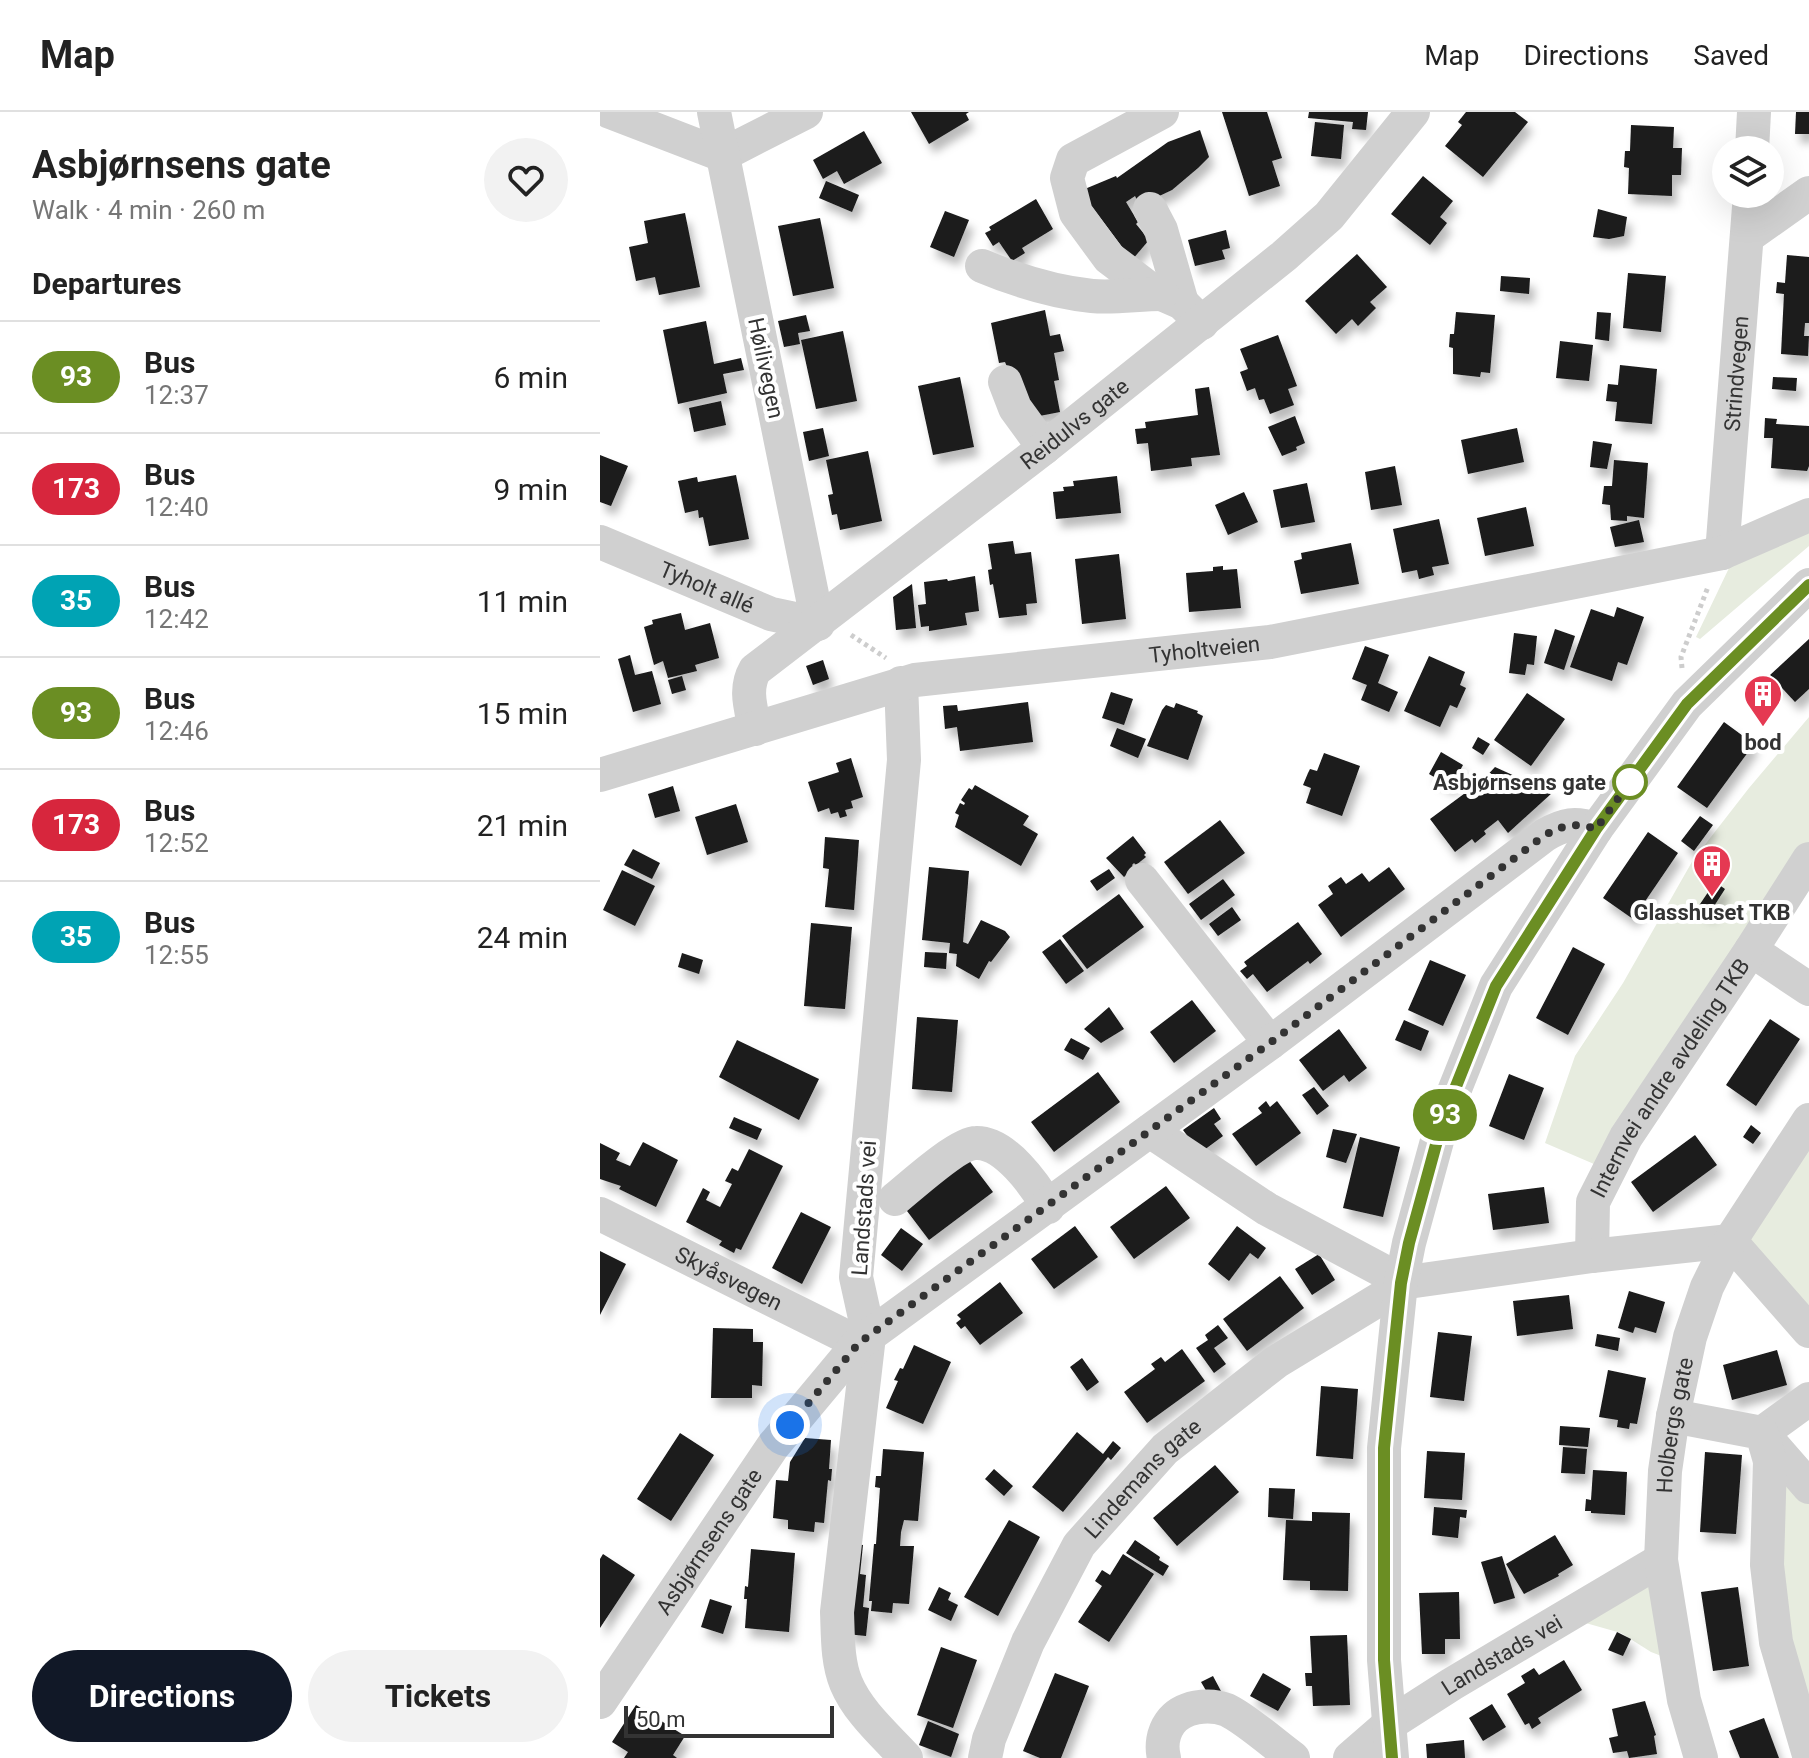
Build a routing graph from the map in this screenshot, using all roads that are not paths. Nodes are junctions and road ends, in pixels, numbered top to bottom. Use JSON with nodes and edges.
{"nodes":[{"id":1,"x":610,"y":112,"type":"edge"},
{"id":2,"x":714,"y":112,"type":"edge"},
{"id":3,"x":806,"y":112,"type":"edge"},
{"id":4,"x":1162,"y":112,"type":"edge"},
{"id":5,"x":1413,"y":112,"type":"edge"},
{"id":6,"x":1754,"y":112,"type":"edge"},
{"id":7,"x":1753,"y":136,"type":"edge"},
{"id":8,"x":722,"y":155,"type":"junction"},
{"id":9,"x":1809,"y":193,"type":"edge"},
{"id":10,"x":1749,"y":208,"type":"edge"},
{"id":11,"x":1150,"y":209,"type":"dead end"},
{"id":12,"x":1748,"y":236,"type":"junction"},
{"id":13,"x":982,"y":266,"type":"dead end"},
{"id":14,"x":1182,"y":307,"type":"junction"},
{"id":15,"x":1005,"y":382,"type":"dead end"},
{"id":16,"x":1044,"y":448,"type":"junction"},
{"id":17,"x":1809,"y":515,"type":"edge"},
{"id":18,"x":600,"y":542,"type":"edge"},
{"id":19,"x":1722,"y":553,"type":"junction"},
{"id":20,"x":1809,"y":585,"type":"edge"},
{"id":21,"x":829,"y":626,"type":"junction"},
{"id":22,"x":909,"y":681,"type":"junction"},
{"id":23,"x":755,"y":729,"type":"junction"},
{"id":24,"x":600,"y":775,"type":"edge"},
{"id":25,"x":1596,"y":829,"type":"junction"},
{"id":26,"x":1809,"y":859,"type":"edge"},
{"id":27,"x":1142,"y":880,"type":"dead end"},
{"id":28,"x":1751,"y":950,"type":"junction"},
{"id":29,"x":1809,"y":989,"type":"edge"},
{"id":30,"x":1270,"y":1043,"type":"junction"},
{"id":31,"x":1809,"y":1120,"type":"edge"},
{"id":32,"x":1150,"y":1131,"type":"junction"},
{"id":33,"x":895,"y":1199,"type":"dead end"},
{"id":34,"x":1048,"y":1207,"type":"junction"},
{"id":35,"x":600,"y":1214,"type":"edge"},
{"id":36,"x":1730,"y":1241,"type":"junction"},
{"id":37,"x":1592,"y":1256,"type":"junction"},
{"id":38,"x":1401,"y":1283,"type":"junction"},
{"id":39,"x":1809,"y":1331,"type":"edge"},
{"id":40,"x":864,"y":1339,"type":"junction"},
{"id":41,"x":1809,"y":1399,"type":"edge"},
{"id":42,"x":1673,"y":1416,"type":"junction"},
{"id":43,"x":1762,"y":1433,"type":"junction"},
{"id":44,"x":1809,"y":1487,"type":"edge"},
{"id":45,"x":1661,"y":1560,"type":"junction"},
{"id":46,"x":600,"y":1702,"type":"edge"},
{"id":47,"x":1390,"y":1742,"type":"edge"},
{"id":48,"x":1809,"y":1755,"type":"edge"},
{"id":49,"x":906,"y":1758,"type":"edge"},
{"id":50,"x":985,"y":1758,"type":"edge"},
{"id":51,"x":1164,"y":1758,"type":"edge"},
{"id":52,"x":1293,"y":1758,"type":"edge"},
{"id":53,"x":1350,"y":1758,"type":"edge"},
{"id":54,"x":1701,"y":1758,"type":"edge"}],
"edges":[{"from":1,"to":8,"type":"street"},
{"from":2,"to":8,"type":"street","name":"Høilivegen"},
{"from":3,"to":8,"type":"street"},
{"from":4,"to":14,"type":"street"},
{"from":5,"to":14,"type":"street","name":"Reidulvs gate"},
{"from":6,"to":7,"type":"street"},
{"from":8,"to":21,"type":"street","name":"Høilivegen"},
{"from":9,"to":12,"type":"street"},
{"from":10,"to":12,"type":"street","name":"Strindvegen"},
{"from":11,"to":14,"type":"street"},
{"from":12,"to":19,"type":"street","name":"Strindvegen"},
{"from":13,"to":14,"type":"street"},
{"from":14,"to":16,"type":"street","name":"Reidulvs gate"},
{"from":15,"to":16,"type":"street"},
{"from":16,"to":21,"type":"street","name":"Reidulvs gate"},
{"from":17,"to":19,"type":"street","name":"Tyholtveien"},
{"from":18,"to":21,"type":"street","name":"Tyholt allé"},
{"from":19,"to":22,"type":"street","name":"Tyholtveien"},
{"from":20,"to":25,"type":"street"},
{"from":21,"to":23,"type":"street","name":"Reidulvs gate"},
{"from":22,"to":23,"type":"street","name":"Tyholtveien"},
{"from":22,"to":40,"type":"street","name":"Landstads vei"},
{"from":23,"to":24,"type":"street","name":"Tyholtveien"},
{"from":25,"to":30,"type":"street","name":"Asbjørnsens gate"},
{"from":25,"to":38,"type":"street"},
{"from":26,"to":28,"type":"street","name":"Internvei andre avdeling TKB"},
{"from":27,"to":30,"type":"street"},
{"from":28,"to":29,"type":"street","name":"Internvei andre avdeling TKB"},
{"from":28,"to":37,"type":"street","name":"Internvei andre avdeling TKB"},
{"from":30,"to":32,"type":"street","name":"Asbjørnsens gate"},
{"from":31,"to":36,"type":"street","name":"Holbergs gate"},
{"from":32,"to":34,"type":"street","name":"Asbjørnsens gate"},
{"from":32,"to":38,"type":"street"},
{"from":33,"to":34,"type":"street"},
{"from":34,"to":40,"type":"street","name":"Asbjørnsens gate"},
{"from":35,"to":40,"type":"street","name":"Skyåsvegen"},
{"from":36,"to":37,"type":"street","name":"Lindemans gate"},
{"from":36,"to":39,"type":"street"},
{"from":36,"to":42,"type":"street","name":"Holbergs gate"},
{"from":37,"to":38,"type":"street","name":"Lindemans gate"},
{"from":38,"to":47,"type":"street"},
{"from":38,"to":50,"type":"street","name":"Lindemans gate"},
{"from":40,"to":46,"type":"street","name":"Asbjørnsens gate"},
{"from":40,"to":49,"type":"street","name":"Landstads vei"},
{"from":41,"to":43,"type":"street"},
{"from":42,"to":43,"type":"street"},
{"from":42,"to":45,"type":"street","name":"Holbergs gate"},
{"from":43,"to":44,"type":"street"},
{"from":43,"to":48,"type":"street"},
{"from":45,"to":47,"type":"street","name":"Landstads vei"},
{"from":45,"to":54,"type":"street","name":"Holbergs gate"},
{"from":47,"to":53,"type":"street","name":"Landstads vei"},
{"from":51,"to":52,"type":"street"}]}
